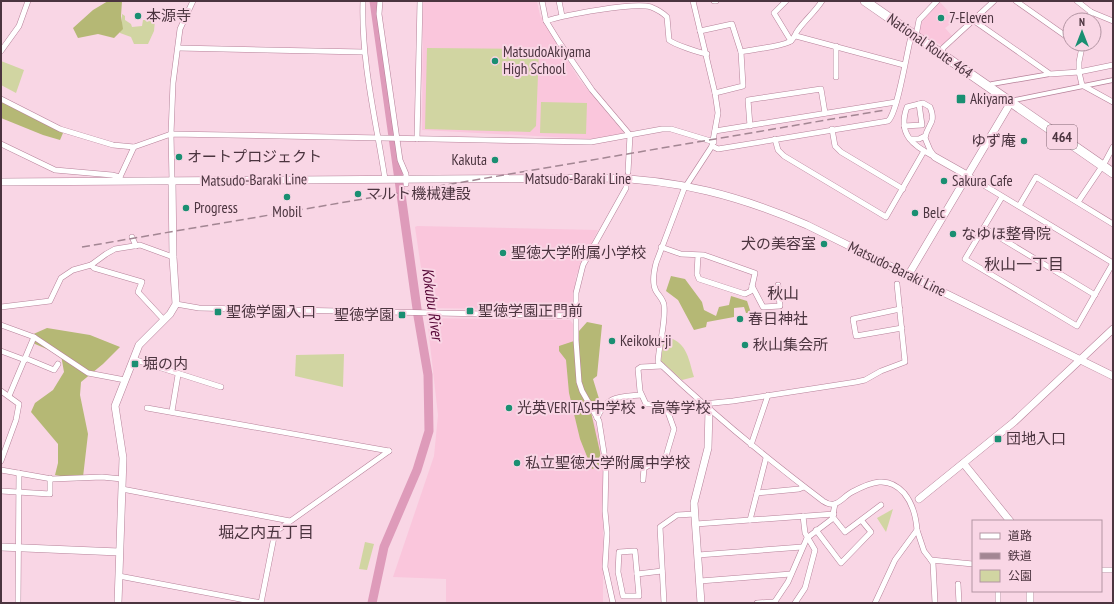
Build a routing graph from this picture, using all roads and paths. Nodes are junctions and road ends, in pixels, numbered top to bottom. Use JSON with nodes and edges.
{"nodes":[{"id":1,"x":28,"y":1,"type":"edge"},
{"id":2,"x":193,"y":1,"type":"edge"},
{"id":3,"x":364,"y":1,"type":"edge"},
{"id":4,"x":380,"y":1,"type":"edge"},
{"id":5,"x":420,"y":1,"type":"edge"},
{"id":6,"x":542,"y":1,"type":"edge"},
{"id":7,"x":560,"y":1,"type":"edge"},
{"id":8,"x":693,"y":1,"type":"edge"},
{"id":9,"x":786,"y":1,"type":"edge"},
{"id":10,"x":822,"y":1,"type":"edge"},
{"id":11,"x":866,"y":1,"type":"edge"},
{"id":12,"x":936,"y":1,"type":"edge"},
{"id":13,"x":994,"y":1,"type":"edge"},
{"id":14,"x":1016,"y":1,"type":"edge"},
{"id":15,"x":1077,"y":1,"type":"edge"},
{"id":16,"x":1092,"y":12,"type":"edge"},
{"id":17,"x":562,"y":16,"type":"junction"},
{"id":18,"x":1102,"y":16,"type":"edge"},
{"id":19,"x":973,"y":20,"type":"junction"},
{"id":20,"x":546,"y":21,"type":"junction"},
{"id":21,"x":1113,"y":21,"type":"edge"},
{"id":22,"x":700,"y":31,"type":"junction"},
{"id":23,"x":1062,"y":33,"type":"edge"},
{"id":24,"x":914,"y":34,"type":"junction"},
{"id":25,"x":796,"y":36,"type":"junction"},
{"id":26,"x":791,"y":41,"type":"junction"},
{"id":27,"x":836,"y":46,"type":"junction"},
{"id":28,"x":178,"y":48,"type":"junction"},
{"id":29,"x":1,"y":51,"type":"edge"},
{"id":30,"x":364,"y":52,"type":"junction"},
{"id":31,"x":741,"y":52,"type":"junction"},
{"id":32,"x":1080,"y":52,"type":"edge"},
{"id":33,"x":942,"y":53,"type":"junction"},
{"id":34,"x":707,"y":54,"type":"junction"},
{"id":35,"x":904,"y":65,"type":"junction"},
{"id":36,"x":1113,"y":65,"type":"edge"},
{"id":37,"x":1080,"y":72,"type":"junction"},
{"id":38,"x":1050,"y":74,"type":"junction"},
{"id":39,"x":836,"y":78,"type":"dead end"},
{"id":40,"x":1113,"y":80,"type":"edge"},
{"id":41,"x":992,"y":84,"type":"dead end"},
{"id":42,"x":1082,"y":86,"type":"junction"},
{"id":43,"x":715,"y":93,"type":"junction"},
{"id":44,"x":1,"y":99,"type":"edge"},
{"id":45,"x":1013,"y":101,"type":"junction"},
{"id":46,"x":896,"y":102,"type":"junction"},
{"id":47,"x":1113,"y":102,"type":"edge"},
{"id":48,"x":919,"y":104,"type":"junction"},
{"id":49,"x":825,"y":113,"type":"junction"},
{"id":50,"x":750,"y":126,"type":"junction"},
{"id":51,"x":904,"y":126,"type":"junction"},
{"id":52,"x":832,"y":129,"type":"junction"},
{"id":53,"x":715,"y":131,"type":"junction"},
{"id":54,"x":171,"y":134,"type":"junction"},
{"id":55,"x":630,"y":135,"type":"junction"},
{"id":56,"x":925,"y":136,"type":"junction"},
{"id":57,"x":378,"y":138,"type":"junction"},
{"id":58,"x":397,"y":139,"type":"junction"},
{"id":59,"x":417,"y":139,"type":"junction"},
{"id":60,"x":775,"y":139,"type":"junction"},
{"id":61,"x":910,"y":139,"type":"junction"},
{"id":62,"x":1,"y":144,"type":"edge"},
{"id":63,"x":713,"y":144,"type":"junction"},
{"id":64,"x":134,"y":147,"type":"junction"},
{"id":65,"x":1113,"y":147,"type":"edge"},
{"id":66,"x":924,"y":151,"type":"junction"},
{"id":67,"x":935,"y":157,"type":"junction"},
{"id":68,"x":1102,"y":166,"type":"junction"},
{"id":69,"x":628,"y":172,"type":"dead end"},
{"id":70,"x":1113,"y":173,"type":"edge"},
{"id":71,"x":967,"y":175,"type":"junction"},
{"id":72,"x":120,"y":179,"type":"junction"},
{"id":73,"x":385,"y":179,"type":"junction"},
{"id":74,"x":172,"y":181,"type":"junction"},
{"id":75,"x":1,"y":182,"type":"edge"},
{"id":76,"x":406,"y":182,"type":"junction"},
{"id":77,"x":626,"y":185,"type":"dead end"},
{"id":78,"x":686,"y":185,"type":"junction"},
{"id":79,"x":903,"y":189,"type":"junction"},
{"id":80,"x":1002,"y":196,"type":"junction"},
{"id":81,"x":1078,"y":202,"type":"junction"},
{"id":82,"x":1019,"y":206,"type":"junction"},
{"id":83,"x":1113,"y":224,"type":"edge"},
{"id":84,"x":984,"y":228,"type":"junction"},
{"id":85,"x":132,"y":237,"type":"dead end"},
{"id":86,"x":136,"y":246,"type":"junction"},
{"id":87,"x":661,"y":247,"type":"junction"},
{"id":88,"x":698,"y":255,"type":"junction"},
{"id":89,"x":173,"y":257,"type":"junction"},
{"id":90,"x":1113,"y":263,"type":"edge"},
{"id":91,"x":91,"y":265,"type":"junction"},
{"id":92,"x":909,"y":274,"type":"junction"},
{"id":93,"x":897,"y":284,"type":"dead end"},
{"id":94,"x":778,"y":285,"type":"dead end"},
{"id":95,"x":752,"y":286,"type":"junction"},
{"id":96,"x":1095,"y":295,"type":"junction"},
{"id":97,"x":176,"y":304,"type":"junction"},
{"id":98,"x":1,"y":307,"type":"edge"},
{"id":99,"x":900,"y":309,"type":"junction"},
{"id":100,"x":576,"y":316,"type":"junction"},
{"id":101,"x":164,"y":320,"type":"junction"},
{"id":102,"x":1,"y":326,"type":"edge"},
{"id":103,"x":902,"y":328,"type":"junction"},
{"id":104,"x":1113,"y":330,"type":"edge"},
{"id":105,"x":34,"y":337,"type":"junction"},
{"id":106,"x":1,"y":352,"type":"edge"},
{"id":107,"x":25,"y":359,"type":"junction"},
{"id":108,"x":133,"y":359,"type":"junction"},
{"id":109,"x":1080,"y":360,"type":"junction"},
{"id":110,"x":58,"y":364,"type":"dead end"},
{"id":111,"x":662,"y":366,"type":"junction"},
{"id":112,"x":178,"y":375,"type":"junction"},
{"id":113,"x":1113,"y":376,"type":"edge"},
{"id":114,"x":125,"y":380,"type":"junction"},
{"id":115,"x":220,"y":387,"type":"dead end"},
{"id":116,"x":1,"y":391,"type":"edge"},
{"id":117,"x":641,"y":395,"type":"junction"},
{"id":118,"x":768,"y":395,"type":"junction"},
{"id":119,"x":9,"y":396,"type":"junction"},
{"id":120,"x":703,"y":404,"type":"junction"},
{"id":121,"x":147,"y":408,"type":"dead end"},
{"id":122,"x":709,"y":409,"type":"junction"},
{"id":123,"x":172,"y":411,"type":"junction"},
{"id":124,"x":597,"y":418,"type":"junction"},
{"id":125,"x":751,"y":445,"type":"junction"},
{"id":126,"x":766,"y":458,"type":"junction"},
{"id":127,"x":1,"y":461,"type":"edge"},
{"id":128,"x":964,"y":464,"type":"junction"},
{"id":129,"x":1,"y":470,"type":"edge"},
{"id":130,"x":19,"y":473,"type":"junction"},
{"id":131,"x":50,"y":478,"type":"junction"},
{"id":132,"x":122,"y":479,"type":"junction"},
{"id":133,"x":644,"y":480,"type":"dead end"},
{"id":134,"x":804,"y":487,"type":"junction"},
{"id":135,"x":122,"y":490,"type":"junction"},
{"id":136,"x":1,"y":491,"type":"edge"},
{"id":137,"x":19,"y":492,"type":"junction"},
{"id":138,"x":757,"y":493,"type":"junction"},
{"id":139,"x":919,"y":499,"type":"joint"},
{"id":140,"x":835,"y":504,"type":"junction"},
{"id":141,"x":881,"y":504,"type":"dead end"},
{"id":142,"x":913,"y":506,"type":"junction"},
{"id":143,"x":695,"y":514,"type":"junction"},
{"id":144,"x":833,"y":515,"type":"junction"},
{"id":145,"x":803,"y":516,"type":"junction"},
{"id":146,"x":750,"y":520,"type":"junction"},
{"id":147,"x":1009,"y":520,"type":"edge"},
{"id":148,"x":290,"y":521,"type":"junction"},
{"id":149,"x":862,"y":521,"type":"junction"},
{"id":150,"x":696,"y":524,"type":"junction"},
{"id":151,"x":816,"y":530,"type":"junction"},
{"id":152,"x":917,"y":530,"type":"junction"},
{"id":153,"x":807,"y":538,"type":"junction"},
{"id":154,"x":1,"y":547,"type":"edge"},
{"id":155,"x":802,"y":547,"type":"junction"},
{"id":156,"x":18,"y":548,"type":"junction"},
{"id":157,"x":119,"y":552,"type":"junction"},
{"id":158,"x":698,"y":555,"type":"junction"},
{"id":159,"x":931,"y":560,"type":"junction"},
{"id":160,"x":972,"y":564,"type":"edge"},
{"id":161,"x":1102,"y":570,"type":"edge"},
{"id":162,"x":1113,"y":570,"type":"edge"},
{"id":163,"x":662,"y":572,"type":"junction"},
{"id":164,"x":637,"y":574,"type":"junction"},
{"id":165,"x":791,"y":574,"type":"junction"},
{"id":166,"x":119,"y":576,"type":"junction"},
{"id":167,"x":700,"y":581,"type":"junction"},
{"id":168,"x":958,"y":584,"type":"dead end"},
{"id":169,"x":998,"y":592,"type":"edge"},
{"id":170,"x":1030,"y":592,"type":"edge"},
{"id":171,"x":775,"y":602,"type":"edge"},
{"id":172,"x":18,"y":603,"type":"edge"},
{"id":173,"x":118,"y":603,"type":"edge"},
{"id":174,"x":261,"y":603,"type":"edge"},
{"id":175,"x":613,"y":603,"type":"edge"},
{"id":176,"x":664,"y":603,"type":"edge"},
{"id":177,"x":701,"y":603,"type":"edge"},
{"id":178,"x":757,"y":603,"type":"edge"},
{"id":179,"x":795,"y":603,"type":"edge"},
{"id":180,"x":875,"y":603,"type":"edge"},
{"id":181,"x":934,"y":603,"type":"edge"},
{"id":182,"x":959,"y":603,"type":"edge"},
{"id":183,"x":998,"y":603,"type":"edge"},
{"id":184,"x":1030,"y":603,"type":"edge"}],
"edges":[{"from":1,"to":29,"type":"street"},
{"from":2,"to":28,"type":"street"},
{"from":3,"to":30,"type":"street"},
{"from":4,"to":58,"type":"street"},
{"from":5,"to":59,"type":"street"},
{"from":6,"to":20,"type":"street"},
{"from":7,"to":17,"type":"street"},
{"from":8,"to":22,"type":"street"},
{"from":9,"to":26,"type":"street"},
{"from":10,"to":25,"type":"street"},
{"from":11,"to":24,"type":"highway","name":"National Route 464","number":"464"},
{"from":12,"to":24,"type":"street"},
{"from":13,"to":19,"type":"street"},
{"from":14,"to":23,"type":"street"},
{"from":15,"to":16,"type":"street"},
{"from":17,"to":20,"type":"street"},
{"from":17,"to":34,"type":"street"},
{"from":18,"to":21,"type":"street"},
{"from":19,"to":33,"type":"street"},
{"from":19,"to":38,"type":"street"},
{"from":20,"to":55,"type":"street"},
{"from":22,"to":31,"type":"street"},
{"from":22,"to":34,"type":"street"},
{"from":24,"to":33,"type":"highway","name":"National Route 464","number":"464"},
{"from":24,"to":35,"type":"street"},
{"from":25,"to":26,"type":"street"},
{"from":25,"to":27,"type":"street"},
{"from":26,"to":31,"type":"street"},
{"from":27,"to":35,"type":"street"},
{"from":27,"to":39,"type":"street"},
{"from":28,"to":30,"type":"street"},
{"from":28,"to":54,"type":"street"},
{"from":30,"to":57,"type":"street"},
{"from":31,"to":43,"type":"street"},
{"from":32,"to":37,"type":"street"},
{"from":33,"to":45,"type":"highway","name":"National Route 464","number":"464"},
{"from":34,"to":43,"type":"street"},
{"from":35,"to":46,"type":"street"},
{"from":36,"to":37,"type":"street"},
{"from":37,"to":38,"type":"street"},
{"from":37,"to":42,"type":"street"},
{"from":38,"to":41,"type":"street"},
{"from":40,"to":42,"type":"street"},
{"from":42,"to":45,"type":"street"},
{"from":42,"to":47,"type":"street"},
{"from":43,"to":53,"type":"street"},
{"from":44,"to":64,"type":"street"},
{"from":45,"to":68,"type":"highway","name":"National Route 464","number":"464"},
{"from":45,"to":71,"type":"street"},
{"from":46,"to":49,"type":"street"},
{"from":46,"to":52,"type":"street"},
{"from":48,"to":51,"type":"street"},
{"from":48,"to":51,"type":"street"},
{"from":48,"to":56,"type":"street"},
{"from":49,"to":50,"type":"street"},
{"from":49,"to":50,"type":"street"},
{"from":50,"to":53,"type":"street"},
{"from":51,"to":61,"type":"street"},
{"from":52,"to":60,"type":"street"},
{"from":52,"to":79,"type":"street"},
{"from":53,"to":63,"type":"street"},
{"from":54,"to":57,"type":"street"},
{"from":54,"to":64,"type":"street"},
{"from":54,"to":74,"type":"street"},
{"from":55,"to":59,"type":"street"},
{"from":55,"to":63,"type":"street"},
{"from":55,"to":69,"type":"street"},
{"from":56,"to":61,"type":"street"},
{"from":56,"to":67,"type":"street"},
{"from":57,"to":58,"type":"street"},
{"from":57,"to":73,"type":"street"},
{"from":58,"to":59,"type":"street"},
{"from":58,"to":76,"type":"street"},
{"from":60,"to":63,"type":"street"},
{"from":60,"to":79,"type":"street"},
{"from":61,"to":66,"type":"street"},
{"from":62,"to":72,"type":"street"},
{"from":63,"to":78,"type":"street"},
{"from":64,"to":72,"type":"street"},
{"from":65,"to":68,"type":"street"},
{"from":66,"to":67,"type":"street"},
{"from":66,"to":79,"type":"street"},
{"from":67,"to":71,"type":"street"},
{"from":68,"to":70,"type":"highway","name":"National Route 464","number":"464"},
{"from":68,"to":81,"type":"street"},
{"from":71,"to":80,"type":"street"},
{"from":71,"to":92,"type":"street"},
{"from":72,"to":74,"type":"street","name":"Matsudo-Baraki Line"},
{"from":72,"to":75,"type":"street","name":"Matsudo-Baraki Line"},
{"from":73,"to":74,"type":"street","name":"Matsudo-Baraki Line"},
{"from":73,"to":76,"type":"street","name":"Matsudo-Baraki Line"},
{"from":74,"to":89,"type":"street"},
{"from":76,"to":78,"type":"street","name":"Matsudo-Baraki Line"},
{"from":77,"to":100,"type":"street"},
{"from":78,"to":87,"type":"street"},
{"from":78,"to":92,"type":"street","name":"Matsudo-Baraki Line"},
{"from":80,"to":82,"type":"street"},
{"from":80,"to":84,"type":"street"},
{"from":81,"to":82,"type":"street"},
{"from":81,"to":83,"type":"street"},
{"from":82,"to":90,"type":"street"},
{"from":84,"to":96,"type":"street"},
{"from":84,"to":96,"type":"street"},
{"from":85,"to":86,"type":"street"},
{"from":86,"to":89,"type":"street"},
{"from":86,"to":91,"type":"street"},
{"from":87,"to":88,"type":"street"},
{"from":87,"to":111,"type":"street"},
{"from":88,"to":95,"type":"street"},
{"from":88,"to":95,"type":"street"},
{"from":89,"to":97,"type":"street"},
{"from":90,"to":96,"type":"street"},
{"from":91,"to":98,"type":"street"},
{"from":91,"to":101,"type":"street"},
{"from":92,"to":109,"type":"street","name":"Matsudo-Baraki Line"},
{"from":93,"to":99,"type":"street"},
{"from":94,"to":95,"type":"street"},
{"from":97,"to":100,"type":"street"},
{"from":97,"to":101,"type":"street"},
{"from":99,"to":103,"type":"street"},
{"from":99,"to":103,"type":"street"},
{"from":100,"to":124,"type":"street"},
{"from":101,"to":108,"type":"street"},
{"from":102,"to":105,"type":"street"},
{"from":103,"to":118,"type":"street"},
{"from":104,"to":109,"type":"street"},
{"from":105,"to":107,"type":"street"},
{"from":105,"to":114,"type":"street"},
{"from":106,"to":107,"type":"street"},
{"from":107,"to":110,"type":"street"},
{"from":107,"to":119,"type":"street"},
{"from":108,"to":112,"type":"street"},
{"from":108,"to":114,"type":"street"},
{"from":109,"to":113,"type":"street","name":"Matsudo-Baraki Line"},
{"from":109,"to":128,"type":"street"},
{"from":111,"to":117,"type":"street"},
{"from":111,"to":120,"type":"street"},
{"from":112,"to":115,"type":"street"},
{"from":112,"to":123,"type":"street"},
{"from":114,"to":132,"type":"street"},
{"from":116,"to":119,"type":"street"},
{"from":117,"to":124,"type":"street"},
{"from":117,"to":133,"type":"street"},
{"from":118,"to":120,"type":"street"},
{"from":118,"to":125,"type":"street"},
{"from":119,"to":127,"type":"street"},
{"from":120,"to":122,"type":"street"},
{"from":121,"to":123,"type":"street"},
{"from":122,"to":125,"type":"street"},
{"from":122,"to":143,"type":"street"},
{"from":123,"to":148,"type":"street"},
{"from":124,"to":175,"type":"street"},
{"from":125,"to":126,"type":"street"},
{"from":126,"to":134,"type":"street"},
{"from":126,"to":138,"type":"street"},
{"from":128,"to":139,"type":"street"},
{"from":128,"to":147,"type":"street"},
{"from":129,"to":130,"type":"street"},
{"from":130,"to":131,"type":"street"},
{"from":130,"to":137,"type":"street"},
{"from":131,"to":132,"type":"street"},
{"from":131,"to":137,"type":"street"},
{"from":132,"to":135,"type":"street"},
{"from":134,"to":138,"type":"street"},
{"from":134,"to":140,"type":"street"},
{"from":135,"to":148,"type":"street"},
{"from":135,"to":157,"type":"street"},
{"from":136,"to":137,"type":"street"},
{"from":137,"to":156,"type":"street"},
{"from":138,"to":146,"type":"street"},
{"from":139,"to":142,"type":"street"},
{"from":140,"to":142,"type":"street"},
{"from":140,"to":144,"type":"street"},
{"from":141,"to":149,"type":"street"},
{"from":142,"to":152,"type":"street"},
{"from":143,"to":150,"type":"street"},
{"from":143,"to":163,"type":"street"},
{"from":144,"to":145,"type":"street"},
{"from":144,"to":149,"type":"street"},
{"from":144,"to":151,"type":"street"},
{"from":145,"to":146,"type":"street"},
{"from":145,"to":153,"type":"street"},
{"from":146,"to":150,"type":"street"},
{"from":148,"to":174,"type":"street"},
{"from":149,"to":151,"type":"street"},
{"from":150,"to":158,"type":"street"},
{"from":151,"to":153,"type":"street"},
{"from":152,"to":159,"type":"street"},
{"from":152,"to":180,"type":"street"},
{"from":153,"to":155,"type":"street"},
{"from":153,"to":179,"type":"street"},
{"from":154,"to":156,"type":"street"},
{"from":155,"to":158,"type":"street"},
{"from":155,"to":165,"type":"street"},
{"from":156,"to":157,"type":"street"},
{"from":156,"to":172,"type":"street"},
{"from":157,"to":166,"type":"street"},
{"from":158,"to":167,"type":"street"},
{"from":159,"to":160,"type":"street"},
{"from":159,"to":181,"type":"street"},
{"from":161,"to":162,"type":"street"},
{"from":163,"to":164,"type":"street"},
{"from":163,"to":176,"type":"street"},
{"from":164,"to":164,"type":"street"},
{"from":165,"to":167,"type":"street"},
{"from":165,"to":171,"type":"street"},
{"from":166,"to":173,"type":"street"},
{"from":166,"to":174,"type":"street"},
{"from":167,"to":177,"type":"street"},
{"from":168,"to":182,"type":"street"},
{"from":169,"to":183,"type":"street"},
{"from":170,"to":184,"type":"street"},
{"from":171,"to":178,"type":"street"}]}
